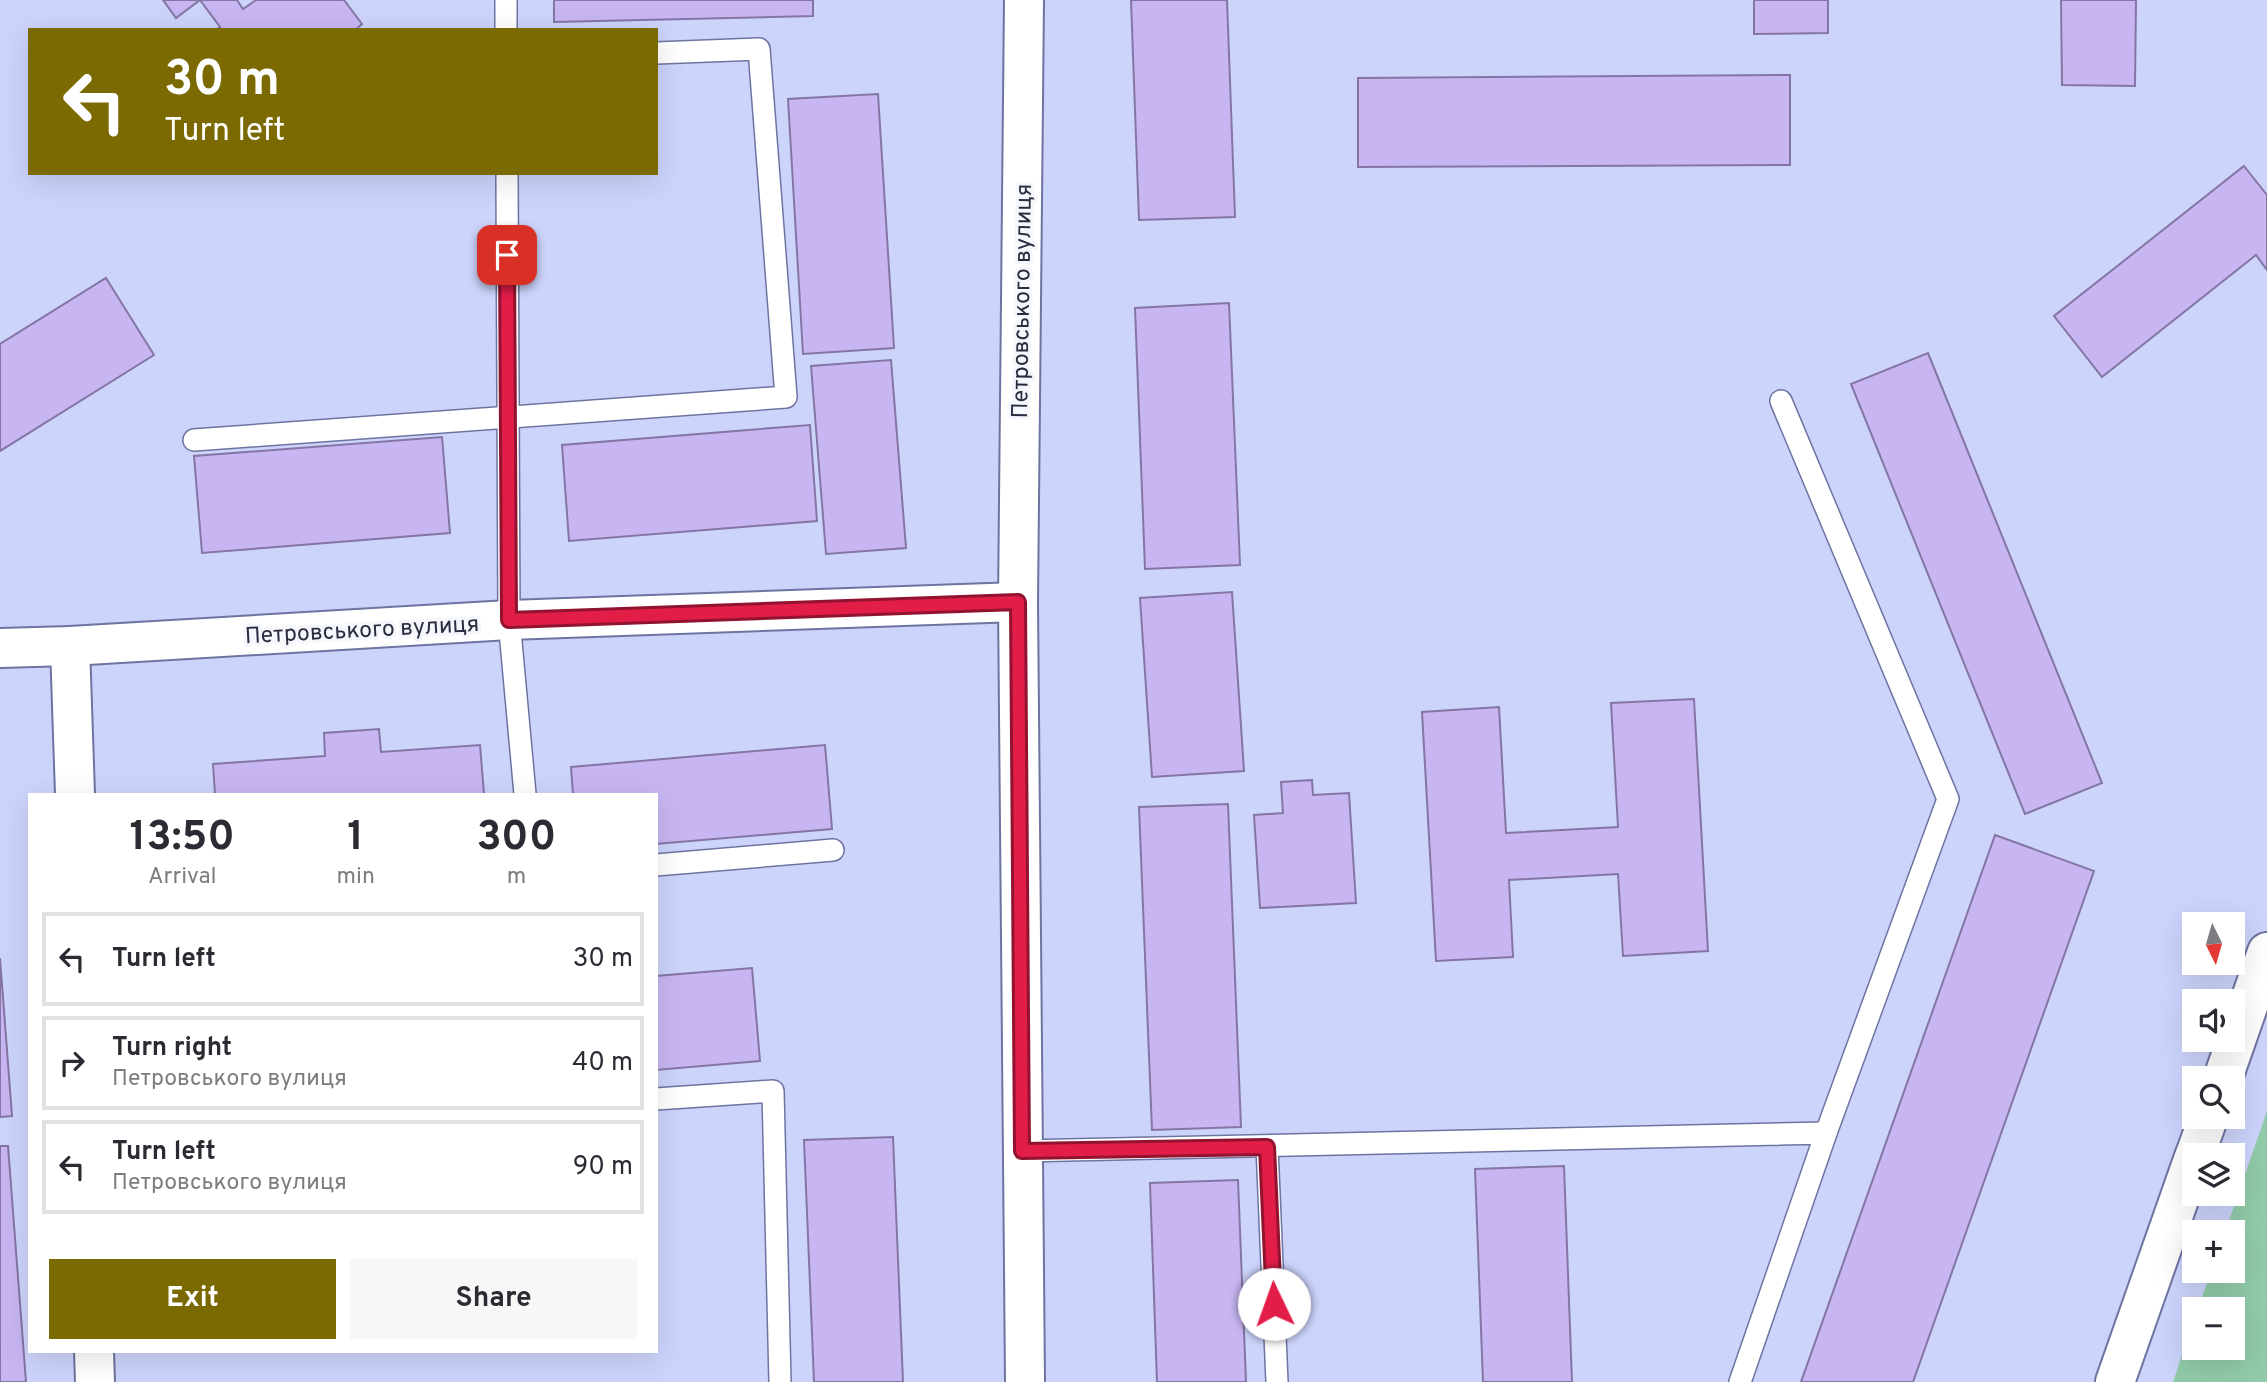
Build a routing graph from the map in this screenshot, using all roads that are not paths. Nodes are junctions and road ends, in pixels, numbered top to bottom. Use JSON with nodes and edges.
{"nodes":[{"id":1,"x":506,"y":0,"type":"edge"},
{"id":2,"x":1024,"y":0,"type":"edge"},
{"id":3,"x":506,"y":28,"type":"edge"},
{"id":4,"x":658,"y":53,"type":"edge"},
{"id":5,"x":507,"y":175,"type":"edge"},
{"id":6,"x":1781,"y":401,"type":"dead end"},
{"id":7,"x":508,"y":418,"type":"junction"},
{"id":8,"x":194,"y":440,"type":"dead end"},
{"id":9,"x":1018,"y":602,"type":"junction"},
{"id":10,"x":509,"y":620,"type":"junction"},
{"id":11,"x":69,"y":646,"type":"junction"},
{"id":12,"x":0,"y":648,"type":"edge"},
{"id":13,"x":75,"y":793,"type":"edge"},
{"id":14,"x":525,"y":793,"type":"edge"},
{"id":15,"x":833,"y":850,"type":"dead end"},
{"id":16,"x":658,"y":865,"type":"edge"},
{"id":17,"x":2267,"y":952,"type":"edge"},
{"id":18,"x":2226,"y":1066,"type":"edge"},
{"id":19,"x":658,"y":1099,"type":"edge"},
{"id":20,"x":1826,"y":1133,"type":"junction"},
{"id":21,"x":1267,"y":1147,"type":"junction"},
{"id":22,"x":1022,"y":1151,"type":"junction"},
{"id":23,"x":2182,"y":1193,"type":"edge"},
{"id":24,"x":94,"y":1353,"type":"edge"},
{"id":25,"x":95,"y":1382,"type":"edge"},
{"id":26,"x":780,"y":1382,"type":"edge"},
{"id":27,"x":1025,"y":1382,"type":"edge"},
{"id":28,"x":1277,"y":1382,"type":"edge"},
{"id":29,"x":1740,"y":1382,"type":"edge"},
{"id":30,"x":2115,"y":1382,"type":"edge"}],
"edges":[{"from":1,"to":3,"type":"lane"},
{"from":2,"to":9,"type":"main road","name":"Петровського вулиця"},
{"from":4,"to":7,"type":"lane"},
{"from":5,"to":7,"type":"lane"},
{"from":6,"to":20,"type":"lane"},
{"from":7,"to":8,"type":"lane"},
{"from":7,"to":10,"type":"lane"},
{"from":9,"to":10,"type":"main road","name":"Петровського вулиця"},
{"from":9,"to":22,"type":"main road","name":"Петровського вулиця"},
{"from":10,"to":11,"type":"main road","name":"Петровського вулиця"},
{"from":10,"to":14,"type":"lane"},
{"from":11,"to":12,"type":"main road","name":"Петровського вулиця"},
{"from":11,"to":13,"type":"main road"},
{"from":15,"to":16,"type":"lane"},
{"from":17,"to":18,"type":"main road"},
{"from":19,"to":26,"type":"lane"},
{"from":20,"to":21,"type":"lane"},
{"from":20,"to":29,"type":"lane"},
{"from":21,"to":22,"type":"lane"},
{"from":21,"to":28,"type":"lane"},
{"from":22,"to":27,"type":"main road","name":"Петровського вулиця"},
{"from":23,"to":30,"type":"main road"},
{"from":24,"to":25,"type":"main road"}]}
